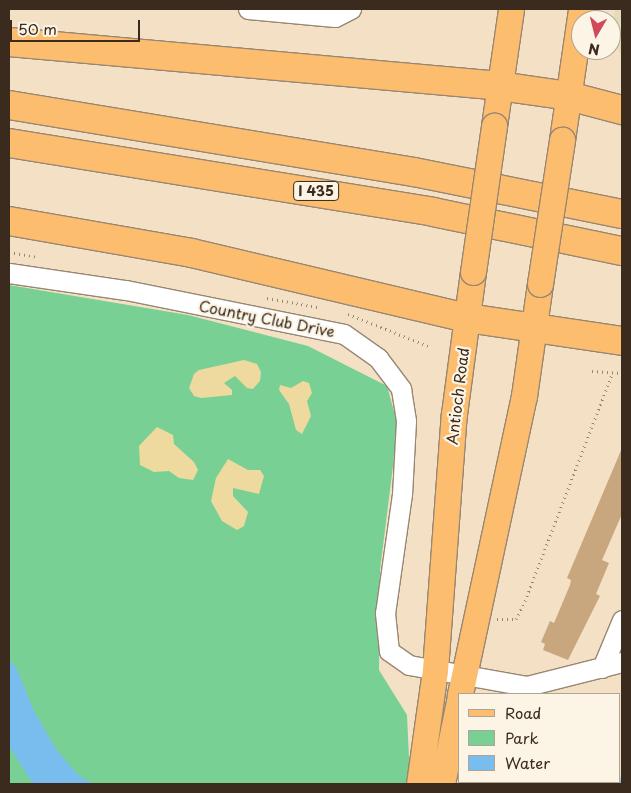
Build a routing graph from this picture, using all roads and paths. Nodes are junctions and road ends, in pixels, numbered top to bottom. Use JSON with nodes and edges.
{"nodes":[{"id":1,"x":248,"y":9,"type":"edge"},
{"id":2,"x":511,"y":9,"type":"edge"},
{"id":3,"x":581,"y":9,"type":"edge"},
{"id":4,"x":343,"y":13,"type":"edge"},
{"id":5,"x":9,"y":42,"type":"edge"},
{"id":6,"x":500,"y":86,"type":"junction"},
{"id":7,"x":569,"y":96,"type":"junction"},
{"id":8,"x":9,"y":105,"type":"edge"},
{"id":9,"x":622,"y":110,"type":"edge"},
{"id":10,"x":9,"y":142,"type":"edge"},
{"id":11,"x":622,"y":214,"type":"edge"},
{"id":12,"x":9,"y":221,"type":"edge"},
{"id":13,"x":622,"y":251,"type":"edge"},
{"id":14,"x":9,"y":273,"type":"edge"},
{"id":15,"x":467,"y":318,"type":"junction"},
{"id":16,"x":534,"y":328,"type":"junction"},
{"id":17,"x":622,"y":342,"type":"edge"},
{"id":18,"x":592,"y":371,"type":"dead end"},
{"id":19,"x":613,"y":372,"type":"junction"},
{"id":20,"x":622,"y":373,"type":"edge"},
{"id":21,"x":497,"y":620,"type":"dead end"},
{"id":22,"x":622,"y":620,"type":"edge"},
{"id":23,"x":622,"y":662,"type":"edge"},
{"id":24,"x":602,"y":668,"type":"junction"},
{"id":25,"x":435,"y":670,"type":"junction"},
{"id":26,"x":461,"y":688,"type":"edge"},
{"id":27,"x":458,"y":703,"type":"edge"},
{"id":28,"x":442,"y":781,"type":"edge"},
{"id":29,"x":419,"y":784,"type":"edge"}],
"edges":[{"from":1,"to":4,"type":"street"},
{"from":2,"to":6,"type":"main road","name":"Antioch Road"},
{"from":3,"to":7,"type":"main road"},
{"from":5,"to":6,"type":"highway"},
{"from":6,"to":7,"type":"highway"},
{"from":6,"to":15,"type":"main road","name":"Antioch Road","bridge":true},
{"from":7,"to":9,"type":"highway"},
{"from":7,"to":16,"type":"main road","bridge":true},
{"from":8,"to":11,"type":"highway","number":"I 435"},
{"from":10,"to":13,"type":"highway","number":"I 435"},
{"from":12,"to":15,"type":"highway"},
{"from":14,"to":25,"type":"street","name":"Country Club Drive"},
{"from":15,"to":16,"type":"highway"},
{"from":15,"to":25,"type":"main road","name":"Antioch Road"},
{"from":16,"to":17,"type":"highway"},
{"from":16,"to":26,"type":"main road"},
{"from":18,"to":19,"type":"path"},
{"from":19,"to":20,"type":"path"},
{"from":19,"to":21,"type":"path"},
{"from":22,"to":24,"type":"street"},
{"from":23,"to":24,"type":"street","name":"Country Club Drive"},
{"from":24,"to":26,"type":"street","name":"Country Club Drive"},
{"from":25,"to":26,"type":"street","name":"Country Club Drive"},
{"from":25,"to":29,"type":"main road","name":"Antioch Road"},
{"from":27,"to":28,"type":"main road"}]}
